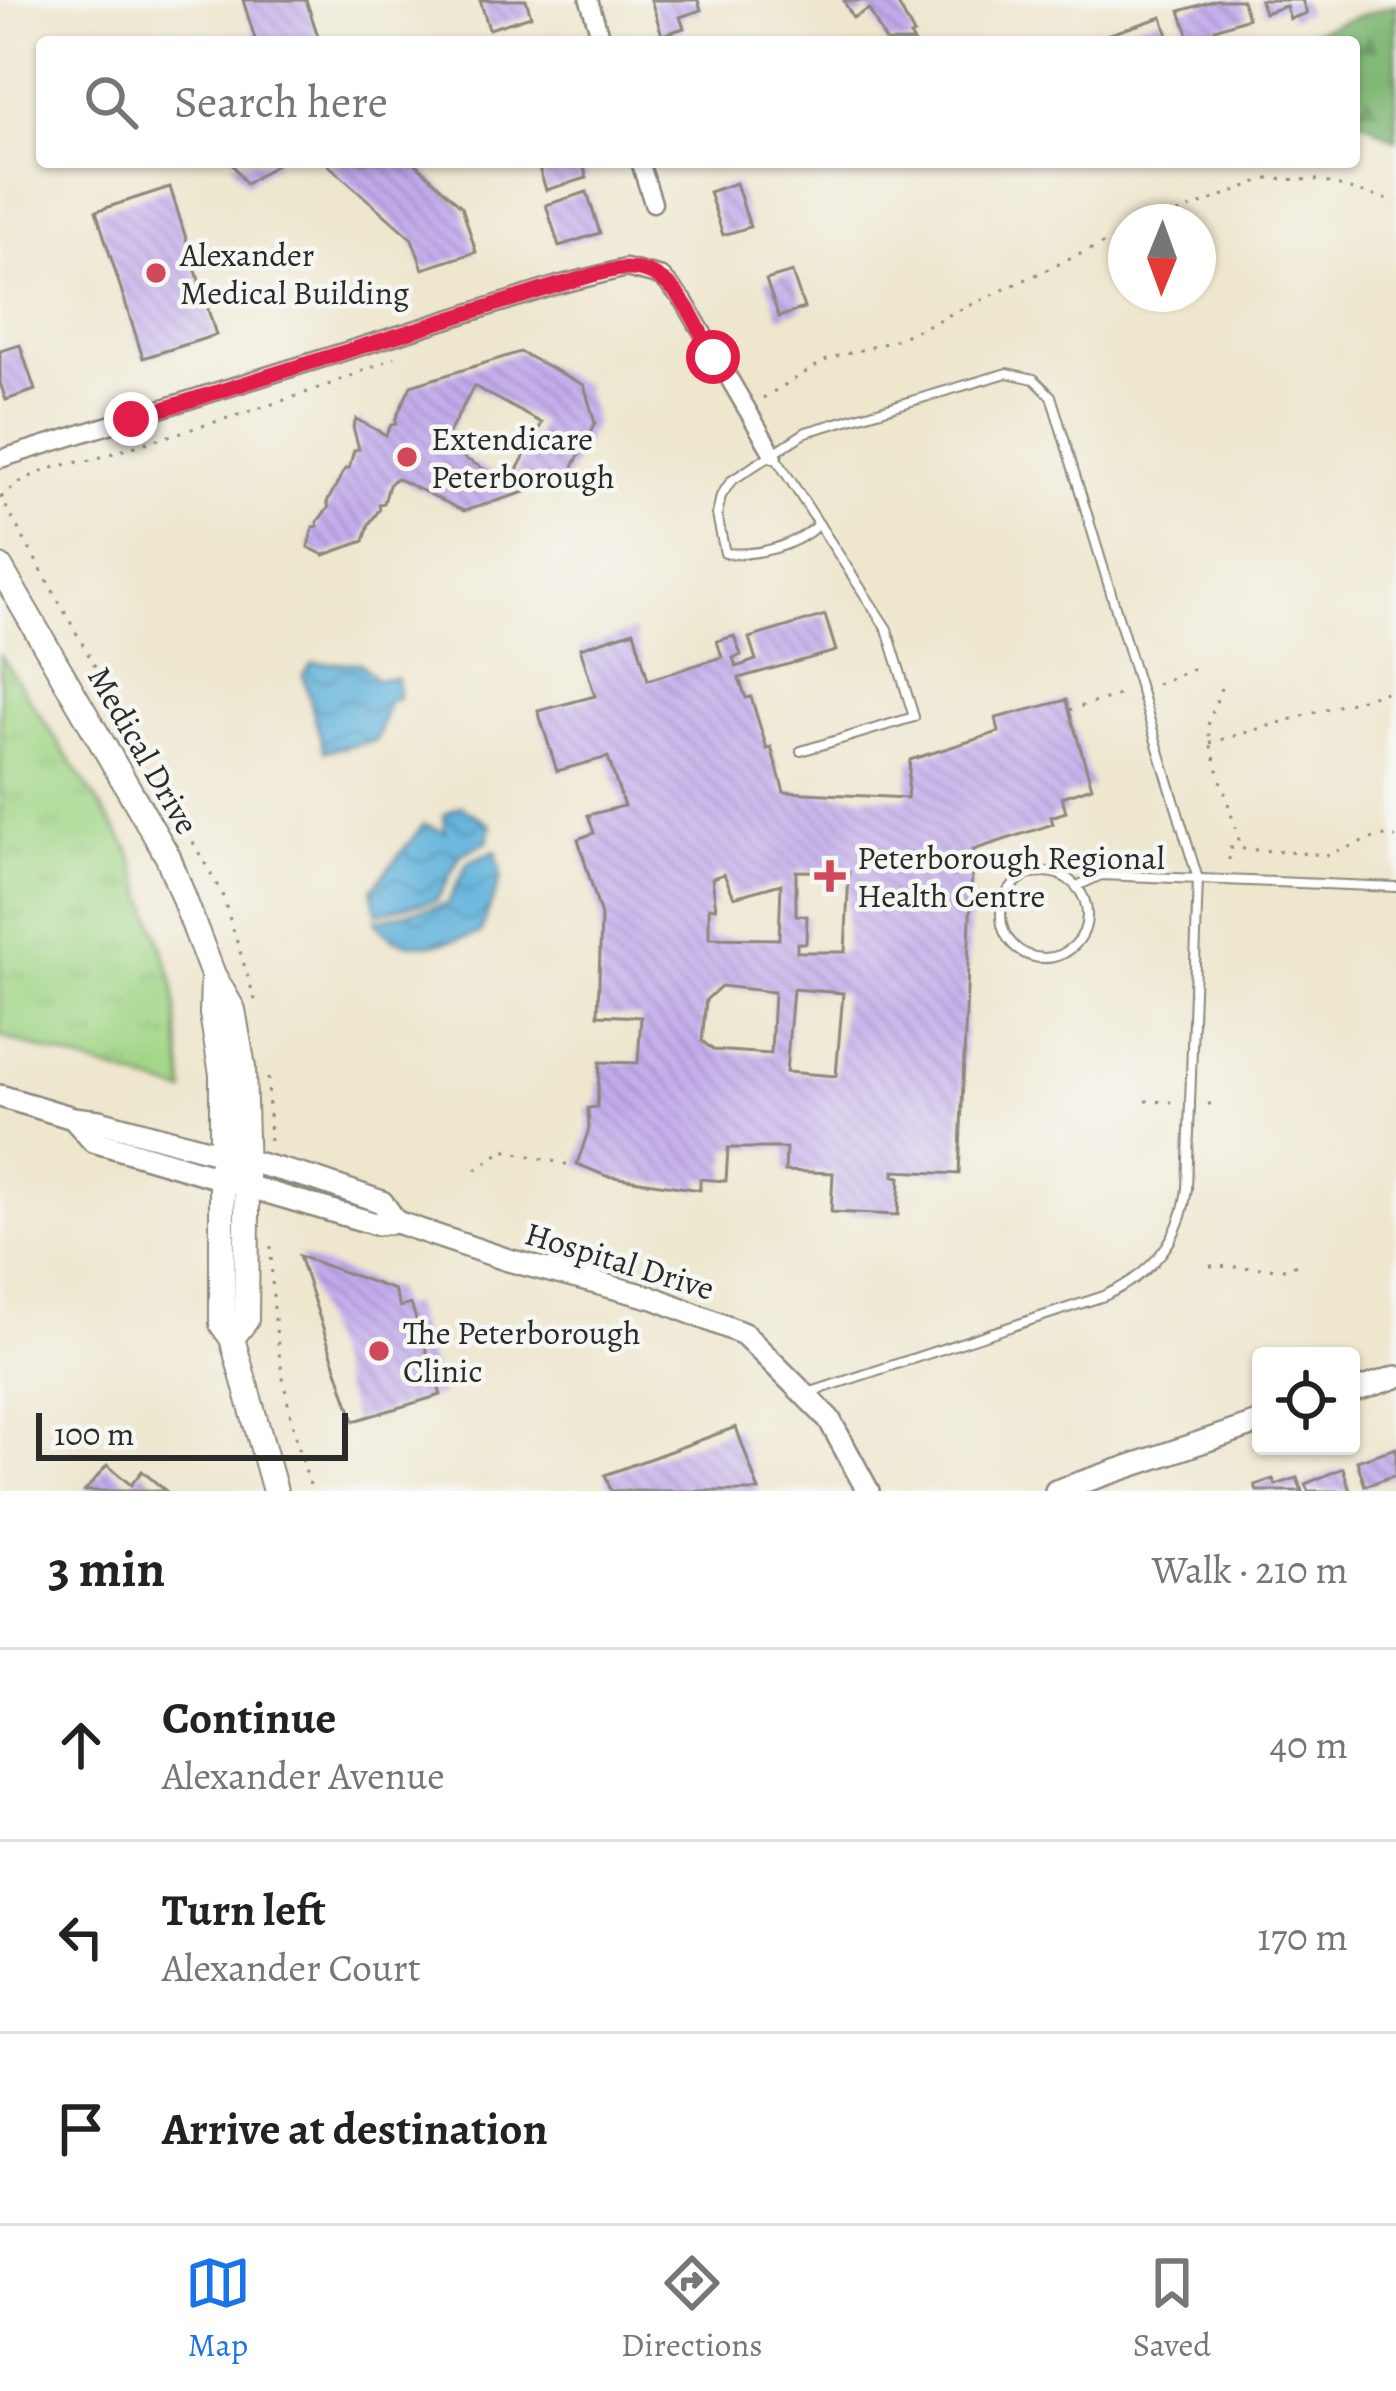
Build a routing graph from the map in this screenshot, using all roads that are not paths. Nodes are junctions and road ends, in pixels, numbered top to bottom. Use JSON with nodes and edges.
{"nodes":[{"id":1,"x":589,"y":0,"type":"edge"},
{"id":2,"x":600,"y":36,"type":"edge"},
{"id":3,"x":642,"y":168,"type":"edge"},
{"id":4,"x":653,"y":202,"type":"dead end"},
{"id":5,"x":773,"y":454,"type":"junction"},
{"id":6,"x":0,"y":459,"type":"edge"},
{"id":7,"x":819,"y":524,"type":"junction"},
{"id":8,"x":0,"y":567,"type":"edge"},
{"id":9,"x":801,"y":752,"type":"dead end"},
{"id":10,"x":1198,"y":879,"type":"junction"},
{"id":11,"x":1077,"y":886,"type":"junction"},
{"id":12,"x":1396,"y":886,"type":"edge"},
{"id":13,"x":213,"y":975,"type":"junction"},
{"id":14,"x":0,"y":1096,"type":"edge"},
{"id":15,"x":73,"y":1118,"type":"junction"},
{"id":16,"x":222,"y":1152,"type":"junction"},
{"id":17,"x":247,"y":1160,"type":"junction"},
{"id":18,"x":222,"y":1180,"type":"junction"},
{"id":19,"x":248,"y":1189,"type":"junction"},
{"id":20,"x":396,"y":1222,"type":"junction"},
{"id":21,"x":232,"y":1338,"type":"junction"},
{"id":22,"x":1396,"y":1377,"type":"edge"},
{"id":23,"x":1360,"y":1389,"type":"edge"},
{"id":24,"x":804,"y":1394,"type":"junction"},
{"id":25,"x":1252,"y":1425,"type":"edge"},
{"id":26,"x":275,"y":1491,"type":"edge"},
{"id":27,"x":868,"y":1491,"type":"edge"},
{"id":28,"x":1057,"y":1491,"type":"edge"}],
"edges":[{"from":1,"to":2,"type":"street"},
{"from":3,"to":4,"type":"street"},
{"from":5,"to":6,"type":"street"},
{"from":5,"to":7,"type":"lane"},
{"from":5,"to":7,"type":"lane"},
{"from":5,"to":10,"type":"lane"},
{"from":7,"to":9,"type":"lane"},
{"from":8,"to":13,"type":"main road","name":"Medical Drive"},
{"from":10,"to":11,"type":"lane"},
{"from":10,"to":12,"type":"lane"},
{"from":10,"to":24,"type":"lane"},
{"from":11,"to":11,"type":"lane"},
{"from":13,"to":16,"type":"main road","name":"Medical Drive"},
{"from":13,"to":17,"type":"main road","name":"Medical Drive"},
{"from":14,"to":15,"type":"street","name":"Hospital Drive"},
{"from":15,"to":16,"type":"street","name":"Hospital Drive"},
{"from":15,"to":18,"type":"street","name":"Hospital Drive"},
{"from":16,"to":17,"type":"street","name":"Hospital Drive"},
{"from":16,"to":18,"type":"main road","name":"Medical Drive"},
{"from":17,"to":19,"type":"main road","name":"Medical Drive"},
{"from":17,"to":20,"type":"street","name":"Hospital Drive"},
{"from":18,"to":19,"type":"street","name":"Hospital Drive"},
{"from":18,"to":21,"type":"main road","name":"Medical Drive"},
{"from":19,"to":20,"type":"street","name":"Hospital Drive"},
{"from":19,"to":21,"type":"main road","name":"Medical Drive"},
{"from":20,"to":24,"type":"street","name":"Hospital Drive"},
{"from":21,"to":26,"type":"main road","name":"Medical Drive"},
{"from":22,"to":23,"type":"street"},
{"from":24,"to":27,"type":"street","name":"Hospital Drive"},
{"from":25,"to":28,"type":"street"}]}
